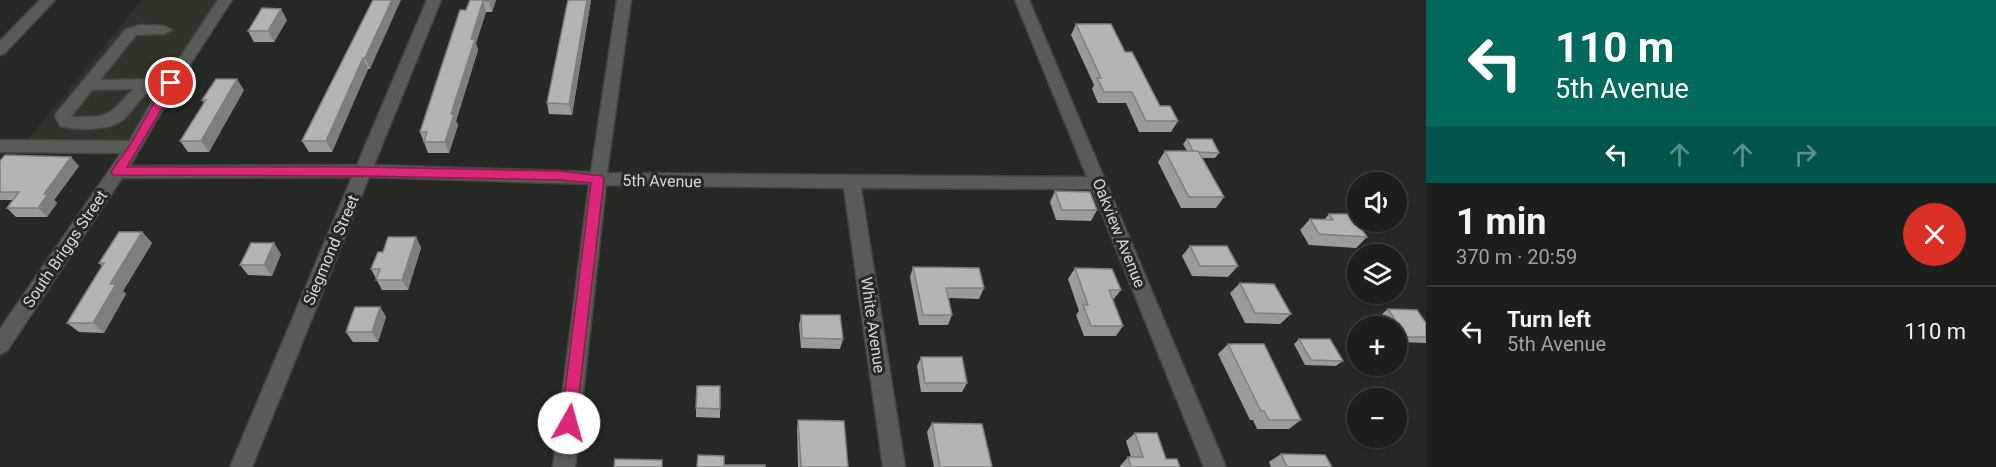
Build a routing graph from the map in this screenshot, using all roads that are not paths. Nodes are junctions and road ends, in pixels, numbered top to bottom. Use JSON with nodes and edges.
{"nodes":[{"id":1,"x":48,"y":0,"type":"edge"},
{"id":2,"x":225,"y":0,"type":"edge"},
{"id":3,"x":434,"y":0,"type":"edge"},
{"id":4,"x":624,"y":0,"type":"edge"},
{"id":5,"x":1022,"y":0,"type":"edge"},
{"id":6,"x":165,"y":30,"type":"dead end"},
{"id":7,"x":0,"y":50,"type":"edge"},
{"id":8,"x":171,"y":83,"type":"junction"},
{"id":9,"x":88,"y":85,"type":"junction"},
{"id":10,"x":145,"y":85,"type":"junction"},
{"id":11,"x":81,"y":122,"type":"junction"},
{"id":12,"x":0,"y":146,"type":"edge"},
{"id":13,"x":61,"y":146,"type":"junction"},
{"id":14,"x":134,"y":147,"type":"junction"},
{"id":15,"x":363,"y":171,"type":"junction"},
{"id":16,"x":118,"y":172,"type":"junction"},
{"id":17,"x":598,"y":179,"type":"junction"},
{"id":18,"x":852,"y":182,"type":"junction"},
{"id":19,"x":1098,"y":183,"type":"junction"},
{"id":20,"x":0,"y":345,"type":"edge"},
{"id":21,"x":241,"y":467,"type":"edge"},
{"id":22,"x":564,"y":467,"type":"edge"},
{"id":23,"x":894,"y":467,"type":"edge"},
{"id":24,"x":1215,"y":467,"type":"edge"}],
"edges":[{"from":1,"to":7,"type":"street"},
{"from":2,"to":8,"type":"street","name":"South Briggs Street"},
{"from":3,"to":15,"type":"street","name":"Siegmond Street"},
{"from":4,"to":17,"type":"street"},
{"from":5,"to":19,"type":"street","name":"Oakview Avenue"},
{"from":6,"to":9,"type":"street"},
{"from":8,"to":10,"type":"street"},
{"from":8,"to":14,"type":"street","name":"South Briggs Street"},
{"from":9,"to":10,"type":"street"},
{"from":9,"to":11,"type":"street"},
{"from":10,"to":11,"type":"street"},
{"from":11,"to":13,"type":"street"},
{"from":12,"to":13,"type":"street"},
{"from":13,"to":14,"type":"street"},
{"from":14,"to":16,"type":"street","name":"South Briggs Street"},
{"from":15,"to":16,"type":"street","name":"5th Avenue"},
{"from":15,"to":17,"type":"street","name":"5th Avenue"},
{"from":15,"to":21,"type":"street","name":"Siegmond Street"},
{"from":16,"to":20,"type":"street","name":"South Briggs Street"},
{"from":17,"to":18,"type":"street","name":"5th Avenue"},
{"from":17,"to":22,"type":"street"},
{"from":18,"to":19,"type":"street","name":"5th Avenue"},
{"from":18,"to":23,"type":"street","name":"White Avenue"},
{"from":19,"to":24,"type":"street","name":"Oakview Avenue"}]}
